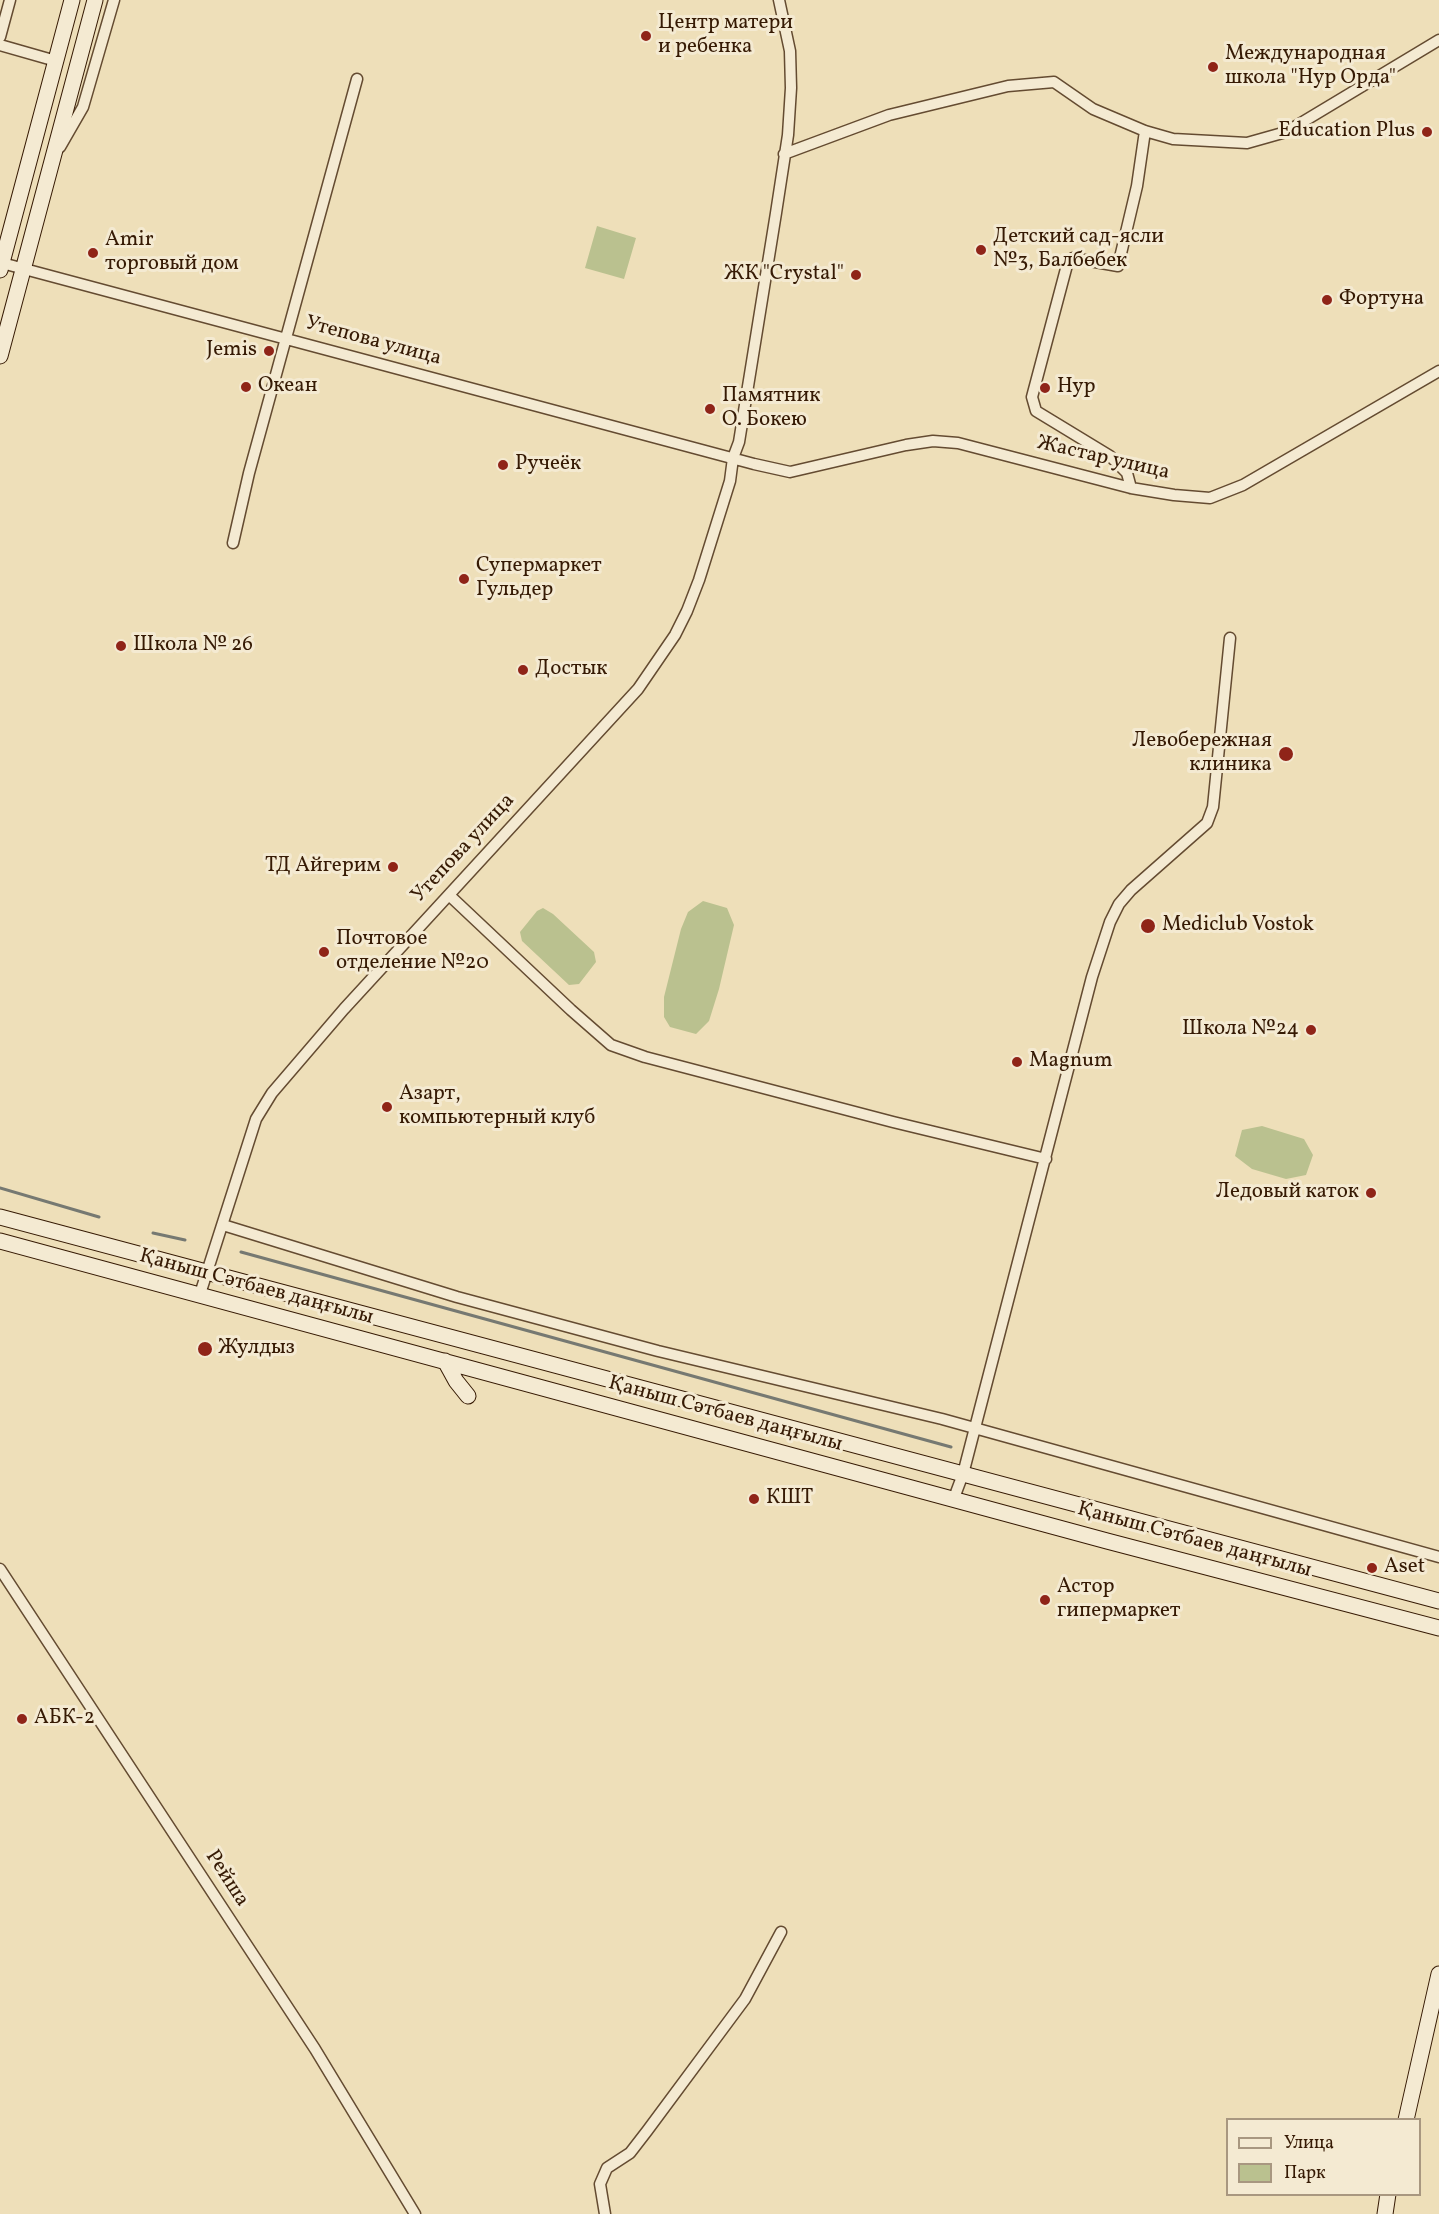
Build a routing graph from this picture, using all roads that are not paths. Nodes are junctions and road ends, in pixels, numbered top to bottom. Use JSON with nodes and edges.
{"nodes":[{"id":1,"x":10,"y":0,"type":"edge"},
{"id":2,"x":72,"y":0,"type":"edge"},
{"id":3,"x":95,"y":0,"type":"edge"},
{"id":4,"x":114,"y":0,"type":"edge"},
{"id":5,"x":779,"y":0,"type":"edge"},
{"id":6,"x":0,"y":37,"type":"edge"},
{"id":7,"x":1439,"y":40,"type":"edge"},
{"id":8,"x":0,"y":45,"type":"edge"},
{"id":9,"x":56,"y":61,"type":"junction"},
{"id":10,"x":357,"y":79,"type":"dead end"},
{"id":11,"x":1145,"y":131,"type":"junction"},
{"id":12,"x":784,"y":154,"type":"junction"},
{"id":13,"x":52,"y":161,"type":"junction"},
{"id":14,"x":1,"y":267,"type":"edge"},
{"id":15,"x":23,"y":269,"type":"junction"},
{"id":16,"x":286,"y":339,"type":"junction"},
{"id":17,"x":0,"y":356,"type":"edge"},
{"id":18,"x":1439,"y":371,"type":"edge"},
{"id":19,"x":733,"y":458,"type":"junction"},
{"id":20,"x":1131,"y":488,"type":"junction"},
{"id":21,"x":233,"y":543,"type":"dead end"},
{"id":22,"x":1230,"y":638,"type":"dead end"},
{"id":23,"x":449,"y":895,"type":"junction"},
{"id":24,"x":1046,"y":1159,"type":"junction"},
{"id":25,"x":0,"y":1217,"type":"edge"},
{"id":26,"x":223,"y":1225,"type":"junction"},
{"id":27,"x":0,"y":1241,"type":"edge"},
{"id":28,"x":208,"y":1272,"type":"junction"},
{"id":29,"x":200,"y":1294,"type":"junction"},
{"id":30,"x":445,"y":1361,"type":"junction"},
{"id":31,"x":468,"y":1396,"type":"dead end"},
{"id":32,"x":975,"y":1428,"type":"junction"},
{"id":33,"x":963,"y":1474,"type":"junction"},
{"id":34,"x":954,"y":1498,"type":"junction"},
{"id":35,"x":1439,"y":1557,"type":"edge"},
{"id":36,"x":0,"y":1569,"type":"edge"},
{"id":37,"x":1439,"y":1601,"type":"edge"},
{"id":38,"x":1439,"y":1628,"type":"edge"},
{"id":39,"x":781,"y":1932,"type":"dead end"},
{"id":40,"x":1439,"y":1974,"type":"edge"},
{"id":41,"x":1406,"y":2118,"type":"edge"},
{"id":42,"x":1388,"y":2196,"type":"edge"},
{"id":43,"x":415,"y":2214,"type":"edge"},
{"id":44,"x":605,"y":2214,"type":"edge"},
{"id":45,"x":1385,"y":2214,"type":"edge"}],
"edges":[{"from":1,"to":6,"type":"street"},
{"from":2,"to":9,"type":"main road"},
{"from":3,"to":13,"type":"main road"},
{"from":4,"to":13,"type":"street"},
{"from":5,"to":12,"type":"street","name":"Утепова улица"},
{"from":7,"to":11,"type":"street"},
{"from":8,"to":9,"type":"street"},
{"from":9,"to":14,"type":"main road"},
{"from":10,"to":16,"type":"street"},
{"from":11,"to":12,"type":"street"},
{"from":11,"to":20,"type":"street"},
{"from":12,"to":19,"type":"street","name":"Утепова улица"},
{"from":13,"to":15,"type":"main road"},
{"from":14,"to":15,"type":"street","name":"Утепова улица"},
{"from":15,"to":16,"type":"street","name":"Утепова улица"},
{"from":15,"to":17,"type":"main road"},
{"from":16,"to":19,"type":"street","name":"Утепова улица"},
{"from":16,"to":21,"type":"street"},
{"from":18,"to":20,"type":"street","name":"Жастар улица"},
{"from":19,"to":20,"type":"street","name":"Жастар улица"},
{"from":19,"to":23,"type":"street","name":"Утепова улица"},
{"from":22,"to":24,"type":"street"},
{"from":23,"to":24,"type":"street"},
{"from":23,"to":26,"type":"street","name":"Утепова улица"},
{"from":24,"to":32,"type":"street"},
{"from":25,"to":28,"type":"main road","name":"Қаныш Сәтбаев даңғылы"},
{"from":26,"to":28,"type":"street","name":"Утепова улица"},
{"from":26,"to":32,"type":"street"},
{"from":27,"to":29,"type":"main road","name":"Қаныш Сәтбаев даңғылы"},
{"from":28,"to":29,"type":"street","name":"Утепова улица"},
{"from":28,"to":33,"type":"main road","name":"Қаныш Сәтбаев даңғылы"},
{"from":29,"to":30,"type":"main road","name":"Қаныш Сәтбаев даңғылы"},
{"from":30,"to":31,"type":"main road"},
{"from":30,"to":34,"type":"main road","name":"Қаныш Сәтбаев даңғылы"},
{"from":32,"to":33,"type":"street"},
{"from":32,"to":35,"type":"street"},
{"from":33,"to":34,"type":"street"},
{"from":33,"to":37,"type":"main road","name":"Қаныш Сәтбаев даңғылы"},
{"from":34,"to":38,"type":"main road","name":"Қаныш Сәтбаев даңғылы"},
{"from":36,"to":43,"type":"street","name":"Рейша"},
{"from":39,"to":44,"type":"street"},
{"from":40,"to":41,"type":"main road"},
{"from":42,"to":45,"type":"main road"}]}
